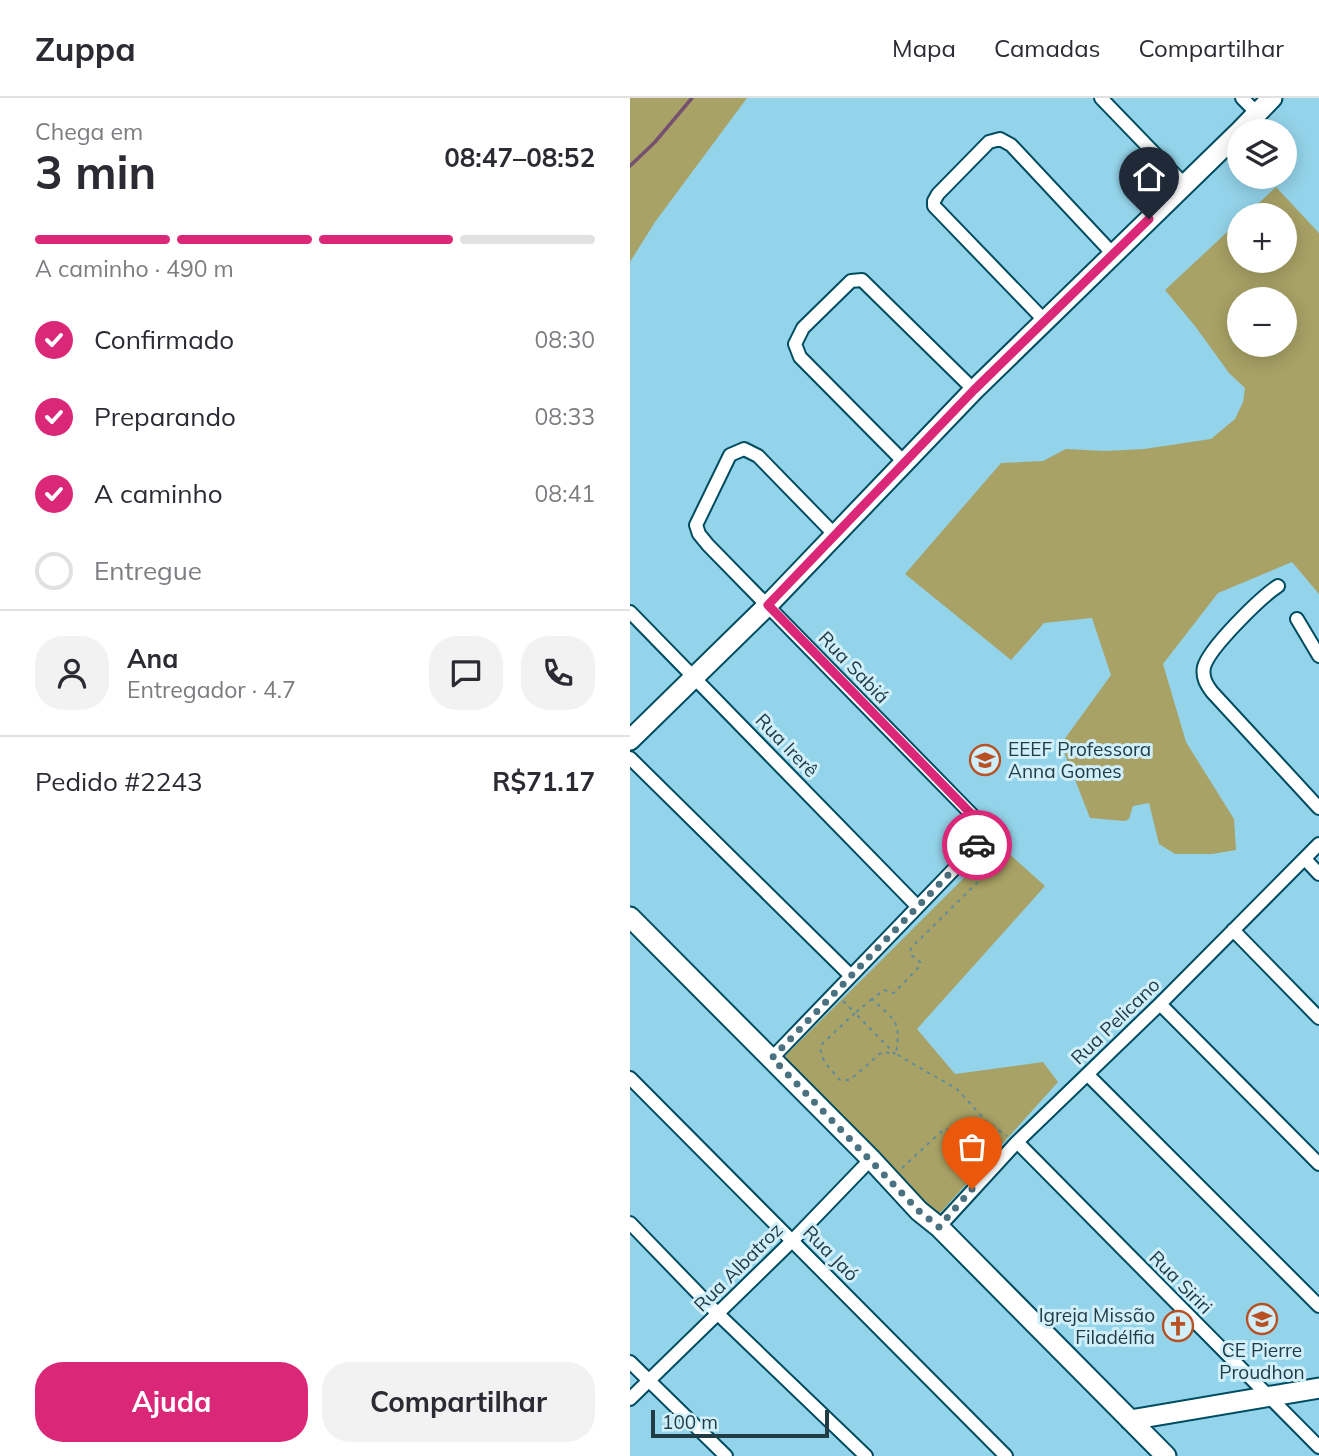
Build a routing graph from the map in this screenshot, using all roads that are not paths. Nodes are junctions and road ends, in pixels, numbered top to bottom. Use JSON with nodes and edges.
{"nodes":[{"id":1,"x":1101,"y":98,"type":"edge"},
{"id":2,"x":1242,"y":98,"type":"edge"},
{"id":3,"x":1272,"y":98,"type":"edge"},
{"id":4,"x":1258,"y":114,"type":"junction"},
{"id":5,"x":1253,"y":119,"type":"edge"},
{"id":6,"x":1227,"y":143,"type":"edge"},
{"id":7,"x":1184,"y":184,"type":"junction"},
{"id":8,"x":1113,"y":254,"type":"junction"},
{"id":9,"x":1045,"y":321,"type":"junction"},
{"id":10,"x":974,"y":390,"type":"junction"},
{"id":11,"x":905,"y":464,"type":"junction"},
{"id":12,"x":835,"y":535,"type":"junction"},
{"id":13,"x":1278,"y":586,"type":"dead end"},
{"id":14,"x":768,"y":605,"type":"junction"},
{"id":15,"x":630,"y":612,"type":"edge"},
{"id":16,"x":1297,"y":618,"type":"dead end"},
{"id":17,"x":1319,"y":656,"type":"edge"},
{"id":18,"x":694,"y":678,"type":"junction"},
{"id":19,"x":630,"y":740,"type":"edge"},
{"id":20,"x":630,"y":758,"type":"edge"},
{"id":21,"x":1319,"y":808,"type":"edge"},
{"id":22,"x":1319,"y":844,"type":"edge"},
{"id":23,"x":1305,"y":859,"type":"junction"},
{"id":24,"x":1319,"y":874,"type":"edge"},
{"id":25,"x":917,"y":906,"type":"junction"},
{"id":26,"x":630,"y":917,"type":"edge"},
{"id":27,"x":1233,"y":930,"type":"junction"},
{"id":28,"x":850,"y":975,"type":"junction"},
{"id":29,"x":1160,"y":1004,"type":"junction"},
{"id":30,"x":1319,"y":1018,"type":"edge"},
{"id":31,"x":772,"y":1058,"type":"junction"},
{"id":32,"x":1088,"y":1075,"type":"junction"},
{"id":33,"x":630,"y":1078,"type":"edge"},
{"id":34,"x":1017,"y":1142,"type":"junction"},
{"id":35,"x":871,"y":1159,"type":"junction"},
{"id":36,"x":1319,"y":1164,"type":"edge"},
{"id":37,"x":630,"y":1223,"type":"edge"},
{"id":38,"x":939,"y":1227,"type":"junction"},
{"id":39,"x":792,"y":1241,"type":"junction"},
{"id":40,"x":1319,"y":1306,"type":"edge"},
{"id":41,"x":718,"y":1314,"type":"junction"},
{"id":42,"x":630,"y":1362,"type":"edge"},
{"id":43,"x":648,"y":1380,"type":"junction"},
{"id":44,"x":1319,"y":1388,"type":"edge"},
{"id":45,"x":1266,"y":1396,"type":"junction"},
{"id":46,"x":630,"y":1399,"type":"edge"},
{"id":47,"x":1130,"y":1420,"type":"junction"},
{"id":48,"x":1319,"y":1447,"type":"edge"},
{"id":49,"x":726,"y":1456,"type":"edge"},
{"id":50,"x":866,"y":1456,"type":"edge"},
{"id":51,"x":1006,"y":1456,"type":"edge"},
{"id":52,"x":1166,"y":1456,"type":"edge"}],
"edges":[{"from":1,"to":7,"type":"street"},
{"from":2,"to":4,"type":"street"},
{"from":3,"to":4,"type":"street"},
{"from":4,"to":5,"type":"street"},
{"from":6,"to":7,"type":"street"},
{"from":7,"to":8,"type":"street"},
{"from":8,"to":9,"type":"street"},
{"from":8,"to":9,"type":"street"},
{"from":9,"to":10,"type":"street"},
{"from":10,"to":11,"type":"street"},
{"from":10,"to":11,"type":"street"},
{"from":11,"to":12,"type":"street"},
{"from":12,"to":14,"type":"street"},
{"from":12,"to":14,"type":"street","name":"Rua Sabiá"},
{"from":13,"to":21,"type":"street"},
{"from":14,"to":18,"type":"street"},
{"from":14,"to":25,"type":"street","name":"Rua Sabiá"},
{"from":15,"to":18,"type":"street","name":"Rua Irerê"},
{"from":16,"to":17,"type":"street"},
{"from":18,"to":19,"type":"street"},
{"from":18,"to":25,"type":"street","name":"Rua Irerê"},
{"from":20,"to":28,"type":"street"},
{"from":22,"to":23,"type":"street","name":"Rua Pelicano"},
{"from":23,"to":24,"type":"street"},
{"from":23,"to":27,"type":"street","name":"Rua Pelicano"},
{"from":25,"to":28,"type":"street"},
{"from":26,"to":31,"type":"street"},
{"from":27,"to":29,"type":"street","name":"Rua Pelicano"},
{"from":27,"to":30,"type":"street"},
{"from":28,"to":31,"type":"street"},
{"from":29,"to":32,"type":"street","name":"Rua Pelicano"},
{"from":29,"to":36,"type":"street"},
{"from":31,"to":35,"type":"street"},
{"from":32,"to":34,"type":"street","name":"Rua Pelicano"},
{"from":32,"to":40,"type":"street"},
{"from":33,"to":39,"type":"street","name":"Rua Jaó"},
{"from":34,"to":38,"type":"street","name":"Rua Pelicano"},
{"from":34,"to":45,"type":"street","name":"Rua Siriri"},
{"from":35,"to":38,"type":"street"},
{"from":35,"to":39,"type":"street","name":"Rua Albatroz"},
{"from":37,"to":41,"type":"street"},
{"from":38,"to":47,"type":"street"},
{"from":39,"to":41,"type":"street","name":"Rua Albatroz"},
{"from":39,"to":51,"type":"street","name":"Rua Jaó"},
{"from":41,"to":43,"type":"street","name":"Rua Albatroz"},
{"from":41,"to":50,"type":"street"},
{"from":42,"to":43,"type":"street"},
{"from":43,"to":46,"type":"street","name":"Rua Albatroz"},
{"from":43,"to":49,"type":"street"},
{"from":44,"to":45,"type":"street"},
{"from":45,"to":47,"type":"street"},
{"from":45,"to":48,"type":"street","name":"Rua Siriri"},
{"from":47,"to":52,"type":"street"}]}
